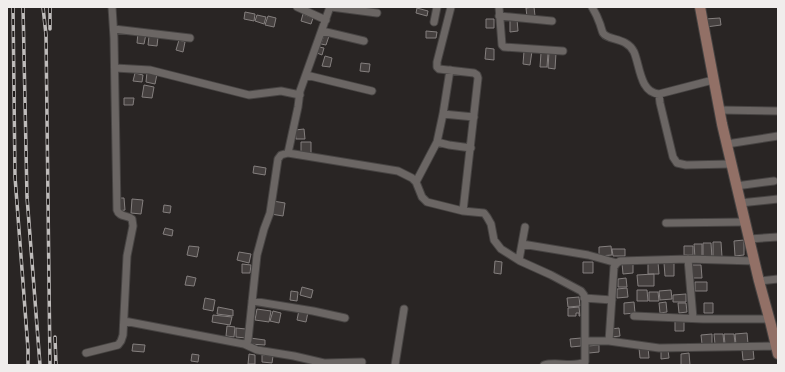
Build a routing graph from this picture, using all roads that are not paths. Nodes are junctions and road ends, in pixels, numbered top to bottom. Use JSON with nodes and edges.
{"nodes":[{"id":1,"x":112,"y":7,"type":"edge"},
{"id":2,"x":297,"y":7,"type":"edge"},
{"id":3,"x":331,"y":7,"type":"edge"},
{"id":4,"x":437,"y":7,"type":"edge"},
{"id":5,"x":451,"y":7,"type":"edge"},
{"id":6,"x":499,"y":7,"type":"edge"},
{"id":7,"x":592,"y":7,"type":"edge"},
{"id":8,"x":700,"y":7,"type":"edge"},
{"id":9,"x":377,"y":13,"type":"dead end"},
{"id":10,"x":500,"y":16,"type":"junction"},
{"id":11,"x":326,"y":20,"type":"junction"},
{"id":12,"x":552,"y":21,"type":"dead end"},
{"id":13,"x":434,"y":22,"type":"dead end"},
{"id":14,"x":114,"y":29,"type":"junction"},
{"id":15,"x":322,"y":31,"type":"junction"},
{"id":16,"x":190,"y":38,"type":"dead end"},
{"id":17,"x":364,"y":41,"type":"dead end"},
{"id":18,"x":563,"y":51,"type":"dead end"},
{"id":19,"x":115,"y":68,"type":"junction"},
{"id":20,"x":450,"y":70,"type":"junction"},
{"id":21,"x":306,"y":75,"type":"junction"},
{"id":22,"x":713,"y":80,"type":"junction"},
{"id":23,"x":372,"y":91,"type":"dead end"},
{"id":24,"x":659,"y":94,"type":"junction"},
{"id":25,"x":300,"y":95,"type":"junction"},
{"id":26,"x":719,"y":110,"type":"junction"},
{"id":27,"x":778,"y":111,"type":"edge"},
{"id":28,"x":443,"y":114,"type":"junction"},
{"id":29,"x":474,"y":117,"type":"junction"},
{"id":30,"x":778,"y":136,"type":"edge"},
{"id":31,"x":437,"y":142,"type":"junction"},
{"id":32,"x":726,"y":144,"type":"junction"},
{"id":33,"x":470,"y":148,"type":"junction"},
{"id":34,"x":288,"y":153,"type":"junction"},
{"id":35,"x":731,"y":164,"type":"junction"},
{"id":36,"x":774,"y":181,"type":"dead end"},
{"id":37,"x":416,"y":182,"type":"junction"},
{"id":38,"x":736,"y":186,"type":"junction"},
{"id":39,"x":778,"y":199,"type":"edge"},
{"id":40,"x":740,"y":203,"type":"junction"},
{"id":41,"x":463,"y":211,"type":"junction"},
{"id":42,"x":745,"y":222,"type":"junction"},
{"id":43,"x":666,"y":223,"type":"dead end"},
{"id":44,"x":526,"y":227,"type":"dead end"},
{"id":45,"x":778,"y":237,"type":"edge"},
{"id":46,"x":749,"y":239,"type":"junction"},
{"id":47,"x":522,"y":244,"type":"junction"},
{"id":48,"x":519,"y":260,"type":"junction"},
{"id":49,"x":688,"y":260,"type":"junction"},
{"id":50,"x":754,"y":261,"type":"junction"},
{"id":51,"x":617,"y":262,"type":"junction"},
{"id":52,"x":778,"y":279,"type":"edge"},
{"id":53,"x":759,"y":281,"type":"junction"},
{"id":54,"x":584,"y":298,"type":"junction"},
{"id":55,"x":612,"y":300,"type":"junction"},
{"id":56,"x":252,"y":301,"type":"junction"},
{"id":57,"x":404,"y":309,"type":"dead end"},
{"id":58,"x":634,"y":316,"type":"dead end"},
{"id":59,"x":345,"y":318,"type":"dead end"},
{"id":60,"x":693,"y":318,"type":"junction"},
{"id":61,"x":124,"y":321,"type":"junction"},
{"id":62,"x":773,"y":323,"type":"edge"},
{"id":63,"x":585,"y":341,"type":"junction"},
{"id":64,"x":609,"y":341,"type":"junction"},
{"id":65,"x":244,"y":344,"type":"junction"},
{"id":66,"x":777,"y":349,"type":"edge"},
{"id":67,"x":86,"y":353,"type":"dead end"},
{"id":68,"x":362,"y":362,"type":"dead end"},
{"id":69,"x":395,"y":365,"type":"edge"},
{"id":70,"x":544,"y":365,"type":"edge"},
{"id":71,"x":573,"y":365,"type":"edge"}],
"edges":[{"from":1,"to":14,"type":"street"},
{"from":2,"to":11,"type":"street"},
{"from":3,"to":9,"type":"street"},
{"from":3,"to":11,"type":"street"},
{"from":4,"to":13,"type":"street"},
{"from":5,"to":20,"type":"street"},
{"from":6,"to":10,"type":"street"},
{"from":7,"to":24,"type":"street"},
{"from":8,"to":22,"type":"street"},
{"from":10,"to":12,"type":"street"},
{"from":10,"to":18,"type":"street"},
{"from":11,"to":15,"type":"street"},
{"from":14,"to":16,"type":"street"},
{"from":14,"to":19,"type":"street"},
{"from":15,"to":17,"type":"street"},
{"from":15,"to":21,"type":"street"},
{"from":19,"to":25,"type":"street"},
{"from":19,"to":61,"type":"street"},
{"from":20,"to":28,"type":"street"},
{"from":20,"to":29,"type":"street"},
{"from":21,"to":23,"type":"street"},
{"from":21,"to":25,"type":"street"},
{"from":22,"to":24,"type":"street"},
{"from":22,"to":26,"type":"street"},
{"from":24,"to":35,"type":"street"},
{"from":25,"to":34,"type":"street"},
{"from":26,"to":27,"type":"street"},
{"from":26,"to":32,"type":"street"},
{"from":28,"to":29,"type":"street"},
{"from":28,"to":31,"type":"street"},
{"from":29,"to":33,"type":"street"},
{"from":30,"to":32,"type":"street"},
{"from":31,"to":33,"type":"street"},
{"from":31,"to":37,"type":"street"},
{"from":32,"to":35,"type":"street"},
{"from":33,"to":41,"type":"street"},
{"from":34,"to":37,"type":"street"},
{"from":34,"to":56,"type":"street"},
{"from":35,"to":38,"type":"street"},
{"from":36,"to":38,"type":"street"},
{"from":37,"to":41,"type":"street"},
{"from":38,"to":40,"type":"street"},
{"from":39,"to":40,"type":"street"},
{"from":40,"to":42,"type":"street"},
{"from":41,"to":48,"type":"street"},
{"from":42,"to":43,"type":"street"},
{"from":42,"to":46,"type":"street"},
{"from":44,"to":47,"type":"street"},
{"from":45,"to":46,"type":"street"},
{"from":46,"to":50,"type":"street"},
{"from":47,"to":48,"type":"street"},
{"from":47,"to":51,"type":"street"},
{"from":48,"to":54,"type":"street"},
{"from":49,"to":50,"type":"street"},
{"from":49,"to":51,"type":"street"},
{"from":49,"to":60,"type":"street"},
{"from":50,"to":53,"type":"street"},
{"from":51,"to":55,"type":"street"},
{"from":52,"to":53,"type":"street"},
{"from":53,"to":62,"type":"street"},
{"from":54,"to":55,"type":"street"},
{"from":54,"to":63,"type":"street"},
{"from":55,"to":64,"type":"street"},
{"from":56,"to":59,"type":"street"},
{"from":56,"to":65,"type":"street"},
{"from":57,"to":69,"type":"street"},
{"from":58,"to":60,"type":"street"},
{"from":60,"to":62,"type":"street"},
{"from":61,"to":65,"type":"street"},
{"from":61,"to":67,"type":"street"},
{"from":62,"to":66,"type":"street"},
{"from":63,"to":64,"type":"street"},
{"from":63,"to":71,"type":"street"},
{"from":64,"to":66,"type":"street"},
{"from":65,"to":68,"type":"street"},
{"from":70,"to":71,"type":"street"}]}
